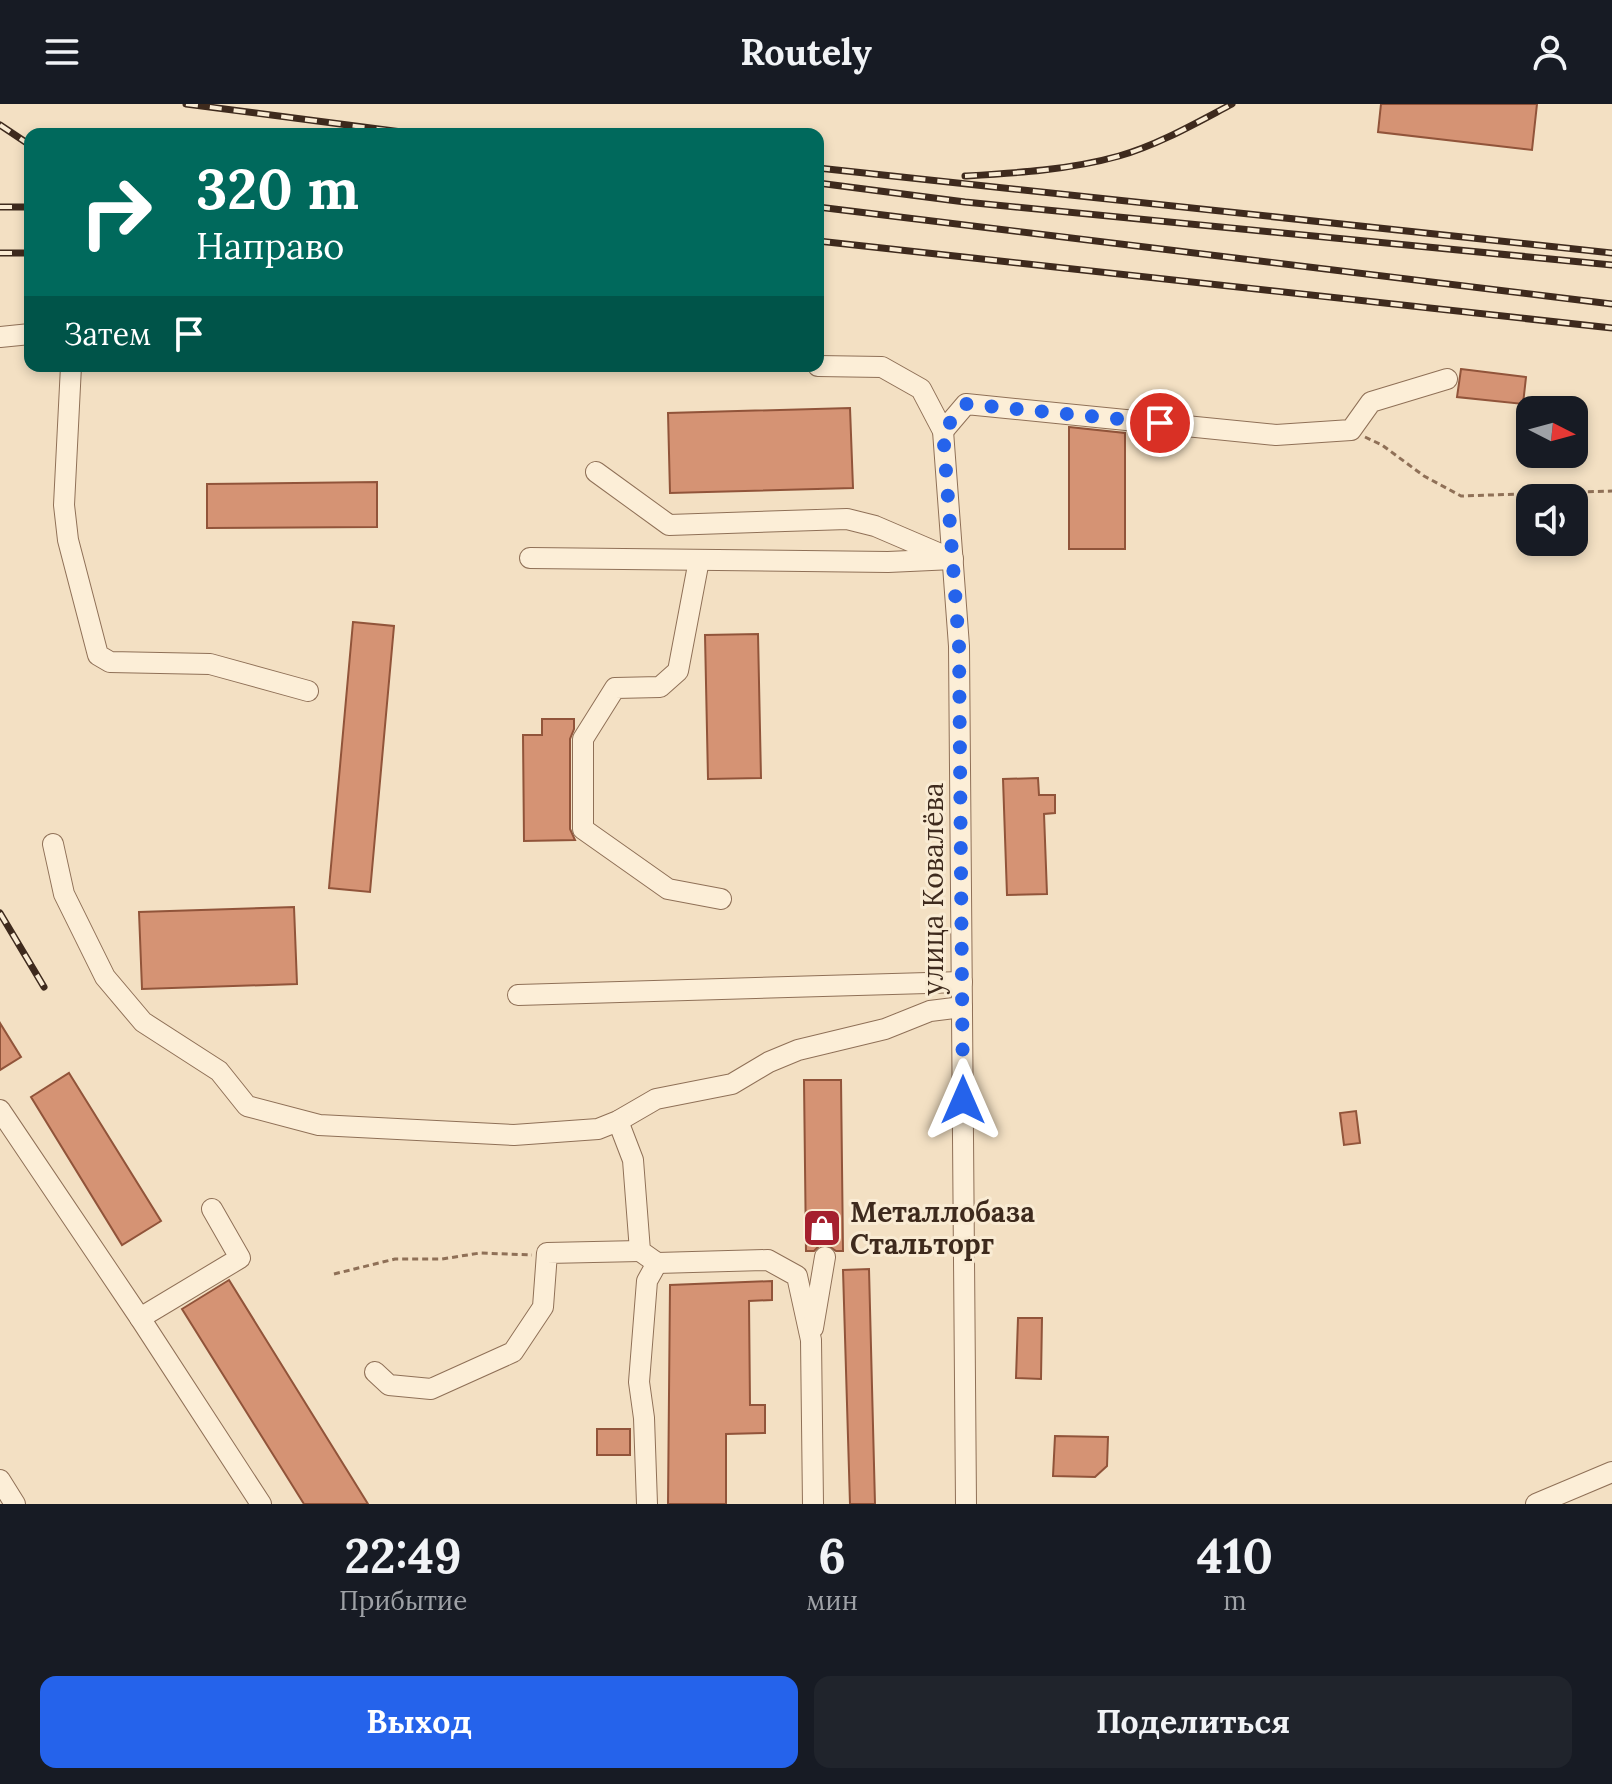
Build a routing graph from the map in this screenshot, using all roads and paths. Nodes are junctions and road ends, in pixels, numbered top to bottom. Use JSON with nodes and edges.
{"nodes":[{"id":1,"x":24,"y":335,"type":"edge"},
{"id":2,"x":0,"y":337,"type":"edge"},
{"id":3,"x":824,"y":366,"type":"edge"},
{"id":4,"x":71,"y":372,"type":"edge"},
{"id":5,"x":1447,"y":379,"type":"dead end"},
{"id":6,"x":1351,"y":430,"type":"junction"},
{"id":7,"x":943,"y":431,"type":"junction"},
{"id":8,"x":596,"y":472,"type":"dead end"},
{"id":9,"x":1612,"y":491,"type":"edge"},
{"id":10,"x":530,"y":558,"type":"dead end"},
{"id":11,"x":953,"y":559,"type":"junction"},
{"id":12,"x":699,"y":560,"type":"junction"},
{"id":13,"x":308,"y":691,"type":"dead end"},
{"id":14,"x":53,"y":844,"type":"dead end"},
{"id":15,"x":721,"y":899,"type":"dead end"},
{"id":16,"x":962,"y":982,"type":"junction"},
{"id":17,"x":518,"y":995,"type":"dead end"},
{"id":18,"x":962,"y":1007,"type":"junction"},
{"id":19,"x":0,"y":1110,"type":"edge"},
{"id":20,"x":618,"y":1121,"type":"junction"},
{"id":21,"x":212,"y":1209,"type":"dead end"},
{"id":22,"x":547,"y":1253,"type":"junction"},
{"id":23,"x":648,"y":1257,"type":"junction"},
{"id":24,"x":825,"y":1257,"type":"dead end"},
{"id":25,"x":334,"y":1274,"type":"dead end"},
{"id":26,"x":140,"y":1318,"type":"junction"},
{"id":27,"x":811,"y":1340,"type":"junction"},
{"id":28,"x":375,"y":1372,"type":"dead end"},
{"id":29,"x":1612,"y":1472,"type":"edge"},
{"id":30,"x":0,"y":1480,"type":"edge"},
{"id":31,"x":15,"y":1504,"type":"edge"},
{"id":32,"x":261,"y":1504,"type":"edge"},
{"id":33,"x":647,"y":1504,"type":"edge"},
{"id":34,"x":813,"y":1504,"type":"edge"},
{"id":35,"x":966,"y":1504,"type":"edge"},
{"id":36,"x":1536,"y":1504,"type":"edge"}],
"edges":[{"from":1,"to":2,"type":"street"},
{"from":3,"to":7,"type":"street","name":"улица Ковалёва"},
{"from":4,"to":13,"type":"street"},
{"from":5,"to":6,"type":"street"},
{"from":6,"to":7,"type":"street"},
{"from":6,"to":9,"type":"path"},
{"from":7,"to":11,"type":"street","name":"улица Ковалёва"},
{"from":8,"to":11,"type":"street"},
{"from":10,"to":12,"type":"street"},
{"from":11,"to":12,"type":"street"},
{"from":11,"to":16,"type":"street","name":"улица Ковалёва"},
{"from":12,"to":15,"type":"street"},
{"from":14,"to":20,"type":"street"},
{"from":16,"to":17,"type":"street"},
{"from":16,"to":18,"type":"street","name":"улица Ковалёва"},
{"from":18,"to":20,"type":"street"},
{"from":18,"to":35,"type":"street","name":"улица Ковалёва"},
{"from":19,"to":26,"type":"street"},
{"from":20,"to":23,"type":"street"},
{"from":21,"to":26,"type":"street"},
{"from":22,"to":23,"type":"street"},
{"from":22,"to":25,"type":"path"},
{"from":22,"to":28,"type":"street"},
{"from":23,"to":27,"type":"street"},
{"from":23,"to":33,"type":"street"},
{"from":24,"to":27,"type":"street"},
{"from":26,"to":32,"type":"street"},
{"from":27,"to":34,"type":"street"},
{"from":29,"to":36,"type":"street"},
{"from":30,"to":31,"type":"street"}]}
